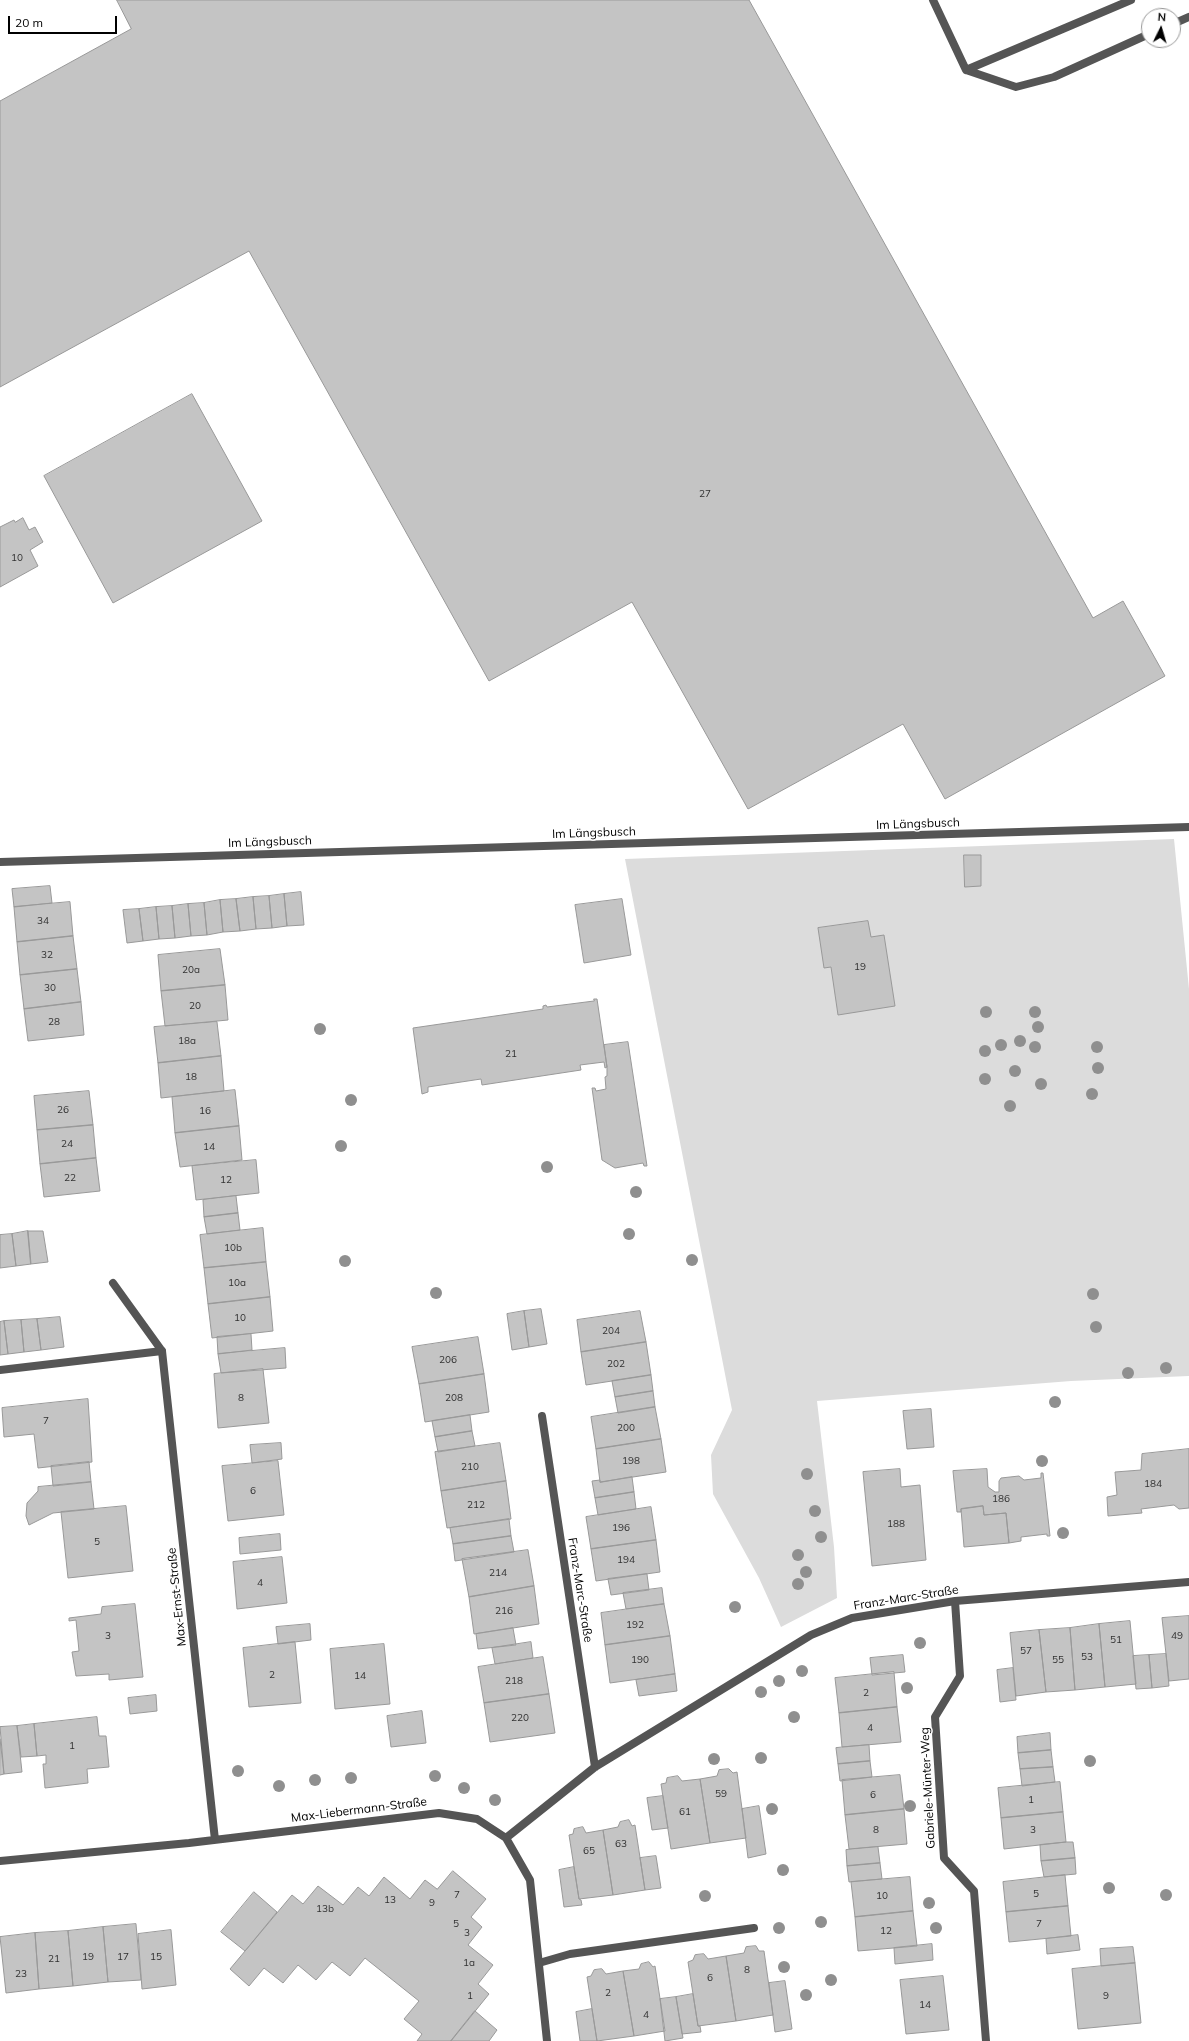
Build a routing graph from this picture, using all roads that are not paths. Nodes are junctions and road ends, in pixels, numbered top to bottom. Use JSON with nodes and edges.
{"nodes":[{"id":1,"x":933,"y":0,"type":"edge"},
{"id":2,"x":1131,"y":0,"type":"edge"},
{"id":3,"x":1141,"y":38,"type":"edge"},
{"id":4,"x":966,"y":70,"type":"junction"},
{"id":5,"x":1189,"y":827,"type":"edge"},
{"id":6,"x":0,"y":862,"type":"edge"},
{"id":7,"x":114,"y":1283,"type":"dead end"},
{"id":8,"x":162,"y":1351,"type":"junction"},
{"id":9,"x":0,"y":1370,"type":"edge"},
{"id":10,"x":542,"y":1416,"type":"dead end"},
{"id":11,"x":1189,"y":1582,"type":"edge"},
{"id":12,"x":955,"y":1601,"type":"junction"},
{"id":13,"x":595,"y":1767,"type":"junction"},
{"id":14,"x":506,"y":1838,"type":"junction"},
{"id":15,"x":215,"y":1840,"type":"junction"},
{"id":16,"x":0,"y":1861,"type":"edge"},
{"id":17,"x":754,"y":1928,"type":"dead end"},
{"id":18,"x":539,"y":1963,"type":"junction"},
{"id":19,"x":547,"y":2041,"type":"edge"},
{"id":20,"x":986,"y":2041,"type":"edge"}],
"edges":[{"from":1,"to":4,"type":"street"},
{"from":2,"to":4,"type":"street"},
{"from":3,"to":4,"type":"street"},
{"from":5,"to":6,"type":"street","name":"Im Längsbusch"},
{"from":7,"to":8,"type":"street","name":"Max-Ernst-Straße"},
{"from":8,"to":9,"type":"street"},
{"from":8,"to":15,"type":"street","name":"Max-Ernst-Straße"},
{"from":10,"to":13,"type":"street","name":"Franz-Marc-Straße"},
{"from":11,"to":12,"type":"street","name":"Franz-Marc-Straße"},
{"from":12,"to":13,"type":"street","name":"Franz-Marc-Straße"},
{"from":12,"to":20,"type":"street","name":"Gabriele-Münter-Weg"},
{"from":13,"to":14,"type":"street","name":"Franz-Marc-Straße"},
{"from":14,"to":15,"type":"street","name":"Max-Liebermann-Straße"},
{"from":14,"to":18,"type":"street","name":"Max-Liebermann-Straße"},
{"from":15,"to":16,"type":"street","name":"Max-Liebermann-Straße"},
{"from":17,"to":18,"type":"street"},
{"from":18,"to":19,"type":"street","name":"Max-Liebermann-Straße"}]}
